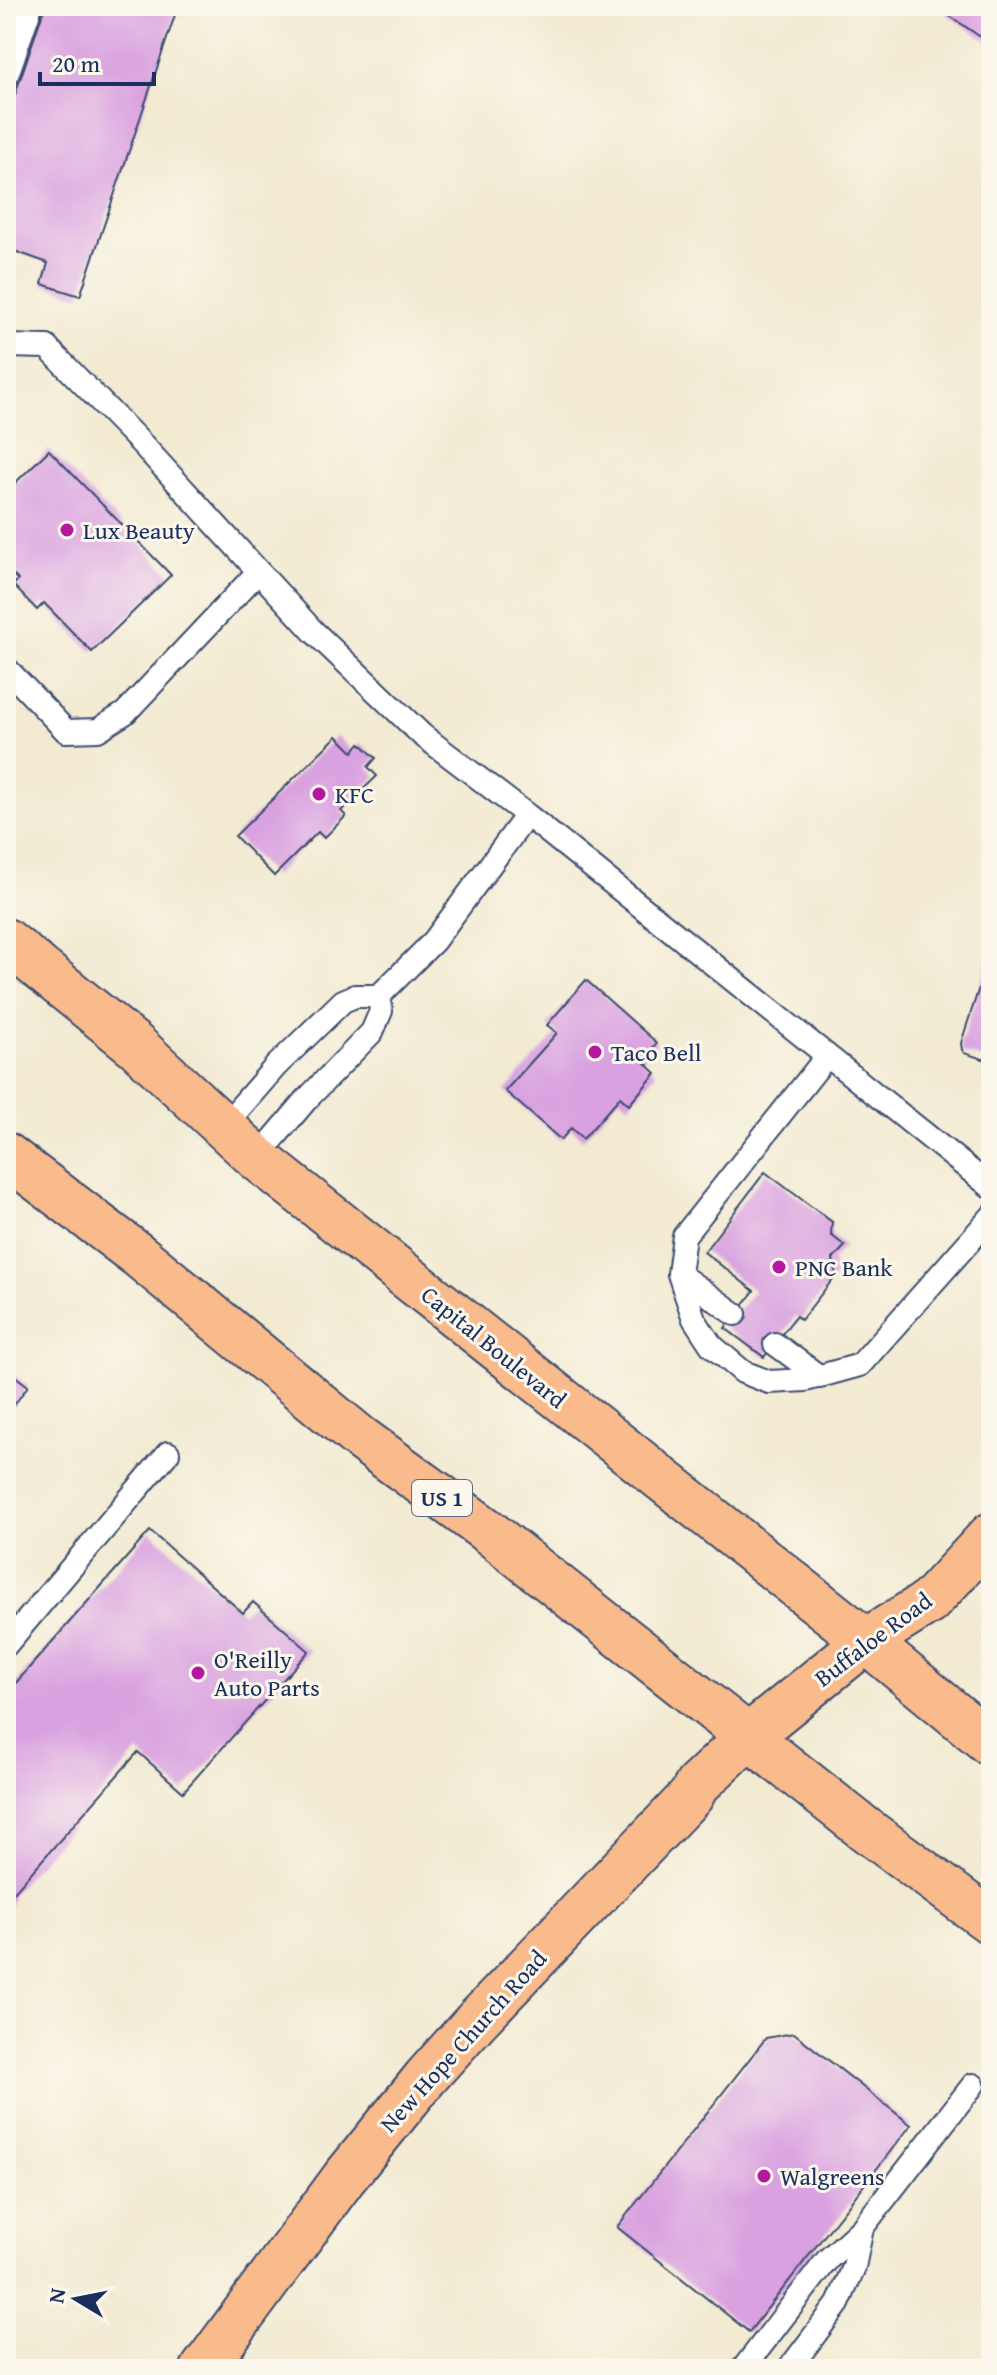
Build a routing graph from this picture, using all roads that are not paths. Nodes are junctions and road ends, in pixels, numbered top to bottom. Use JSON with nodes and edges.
{"nodes":[{"id":1,"x":31,"y":6,"type":"edge"},
{"id":2,"x":6,"y":78,"type":"edge"},
{"id":3,"x":6,"y":346,"type":"edge"},
{"id":4,"x":258,"y":572,"type":"junction"},
{"id":5,"x":6,"y":668,"type":"edge"},
{"id":6,"x":527,"y":815,"type":"junction"},
{"id":7,"x":6,"y":941,"type":"edge"},
{"id":8,"x":379,"y":996,"type":"junction"},
{"id":9,"x":827,"y":1056,"type":"junction"},
{"id":10,"x":223,"y":1127,"type":"junction"},
{"id":11,"x":6,"y":1155,"type":"edge"},
{"id":12,"x":257,"y":1158,"type":"junction"},
{"id":13,"x":991,"y":1187,"type":"edge"},
{"id":14,"x":991,"y":1217,"type":"edge"},
{"id":15,"x":679,"y":1274,"type":"junction"},
{"id":16,"x":735,"y":1314,"type":"dead end"},
{"id":17,"x":775,"y":1344,"type":"dead end"},
{"id":18,"x":820,"y":1377,"type":"junction"},
{"id":19,"x":168,"y":1453,"type":"dead end"},
{"id":20,"x":991,"y":1535,"type":"edge"},
{"id":21,"x":866,"y":1641,"type":"junction"},
{"id":22,"x":6,"y":1645,"type":"edge"},
{"id":23,"x":749,"y":1736,"type":"junction"},
{"id":24,"x":991,"y":1744,"type":"edge"},
{"id":25,"x":991,"y":1922,"type":"edge"},
{"id":26,"x":973,"y":2085,"type":"dead end"},
{"id":27,"x":862,"y":2228,"type":"junction"},
{"id":28,"x":203,"y":2369,"type":"edge"},
{"id":29,"x":743,"y":2369,"type":"edge"},
{"id":30,"x":789,"y":2369,"type":"edge"}],
"edges":[{"from":1,"to":2,"type":"lane"},
{"from":3,"to":4,"type":"lane"},
{"from":4,"to":5,"type":"lane"},
{"from":4,"to":6,"type":"lane"},
{"from":6,"to":8,"type":"lane"},
{"from":6,"to":9,"type":"lane"},
{"from":7,"to":10,"type":"main road","name":"Capital Boulevard"},
{"from":8,"to":10,"type":"lane"},
{"from":8,"to":12,"type":"lane"},
{"from":9,"to":13,"type":"lane"},
{"from":9,"to":15,"type":"lane"},
{"from":10,"to":12,"type":"main road","name":"Capital Boulevard"},
{"from":11,"to":23,"type":"main road","number":"US 1"},
{"from":12,"to":21,"type":"main road","name":"Capital Boulevard"},
{"from":14,"to":18,"type":"lane"},
{"from":15,"to":16,"type":"lane"},
{"from":15,"to":18,"type":"lane"},
{"from":17,"to":18,"type":"lane"},
{"from":19,"to":22,"type":"lane"},
{"from":20,"to":21,"type":"main road","name":"Buffaloe Road"},
{"from":21,"to":23,"type":"main road","name":"Buffaloe Road"},
{"from":21,"to":24,"type":"main road","name":"Capital Boulevard"},
{"from":23,"to":25,"type":"main road","number":"US 1"},
{"from":23,"to":28,"type":"main road","name":"New Hope Church Road"},
{"from":26,"to":27,"type":"lane"},
{"from":27,"to":29,"type":"lane"},
{"from":27,"to":30,"type":"lane"}]}
